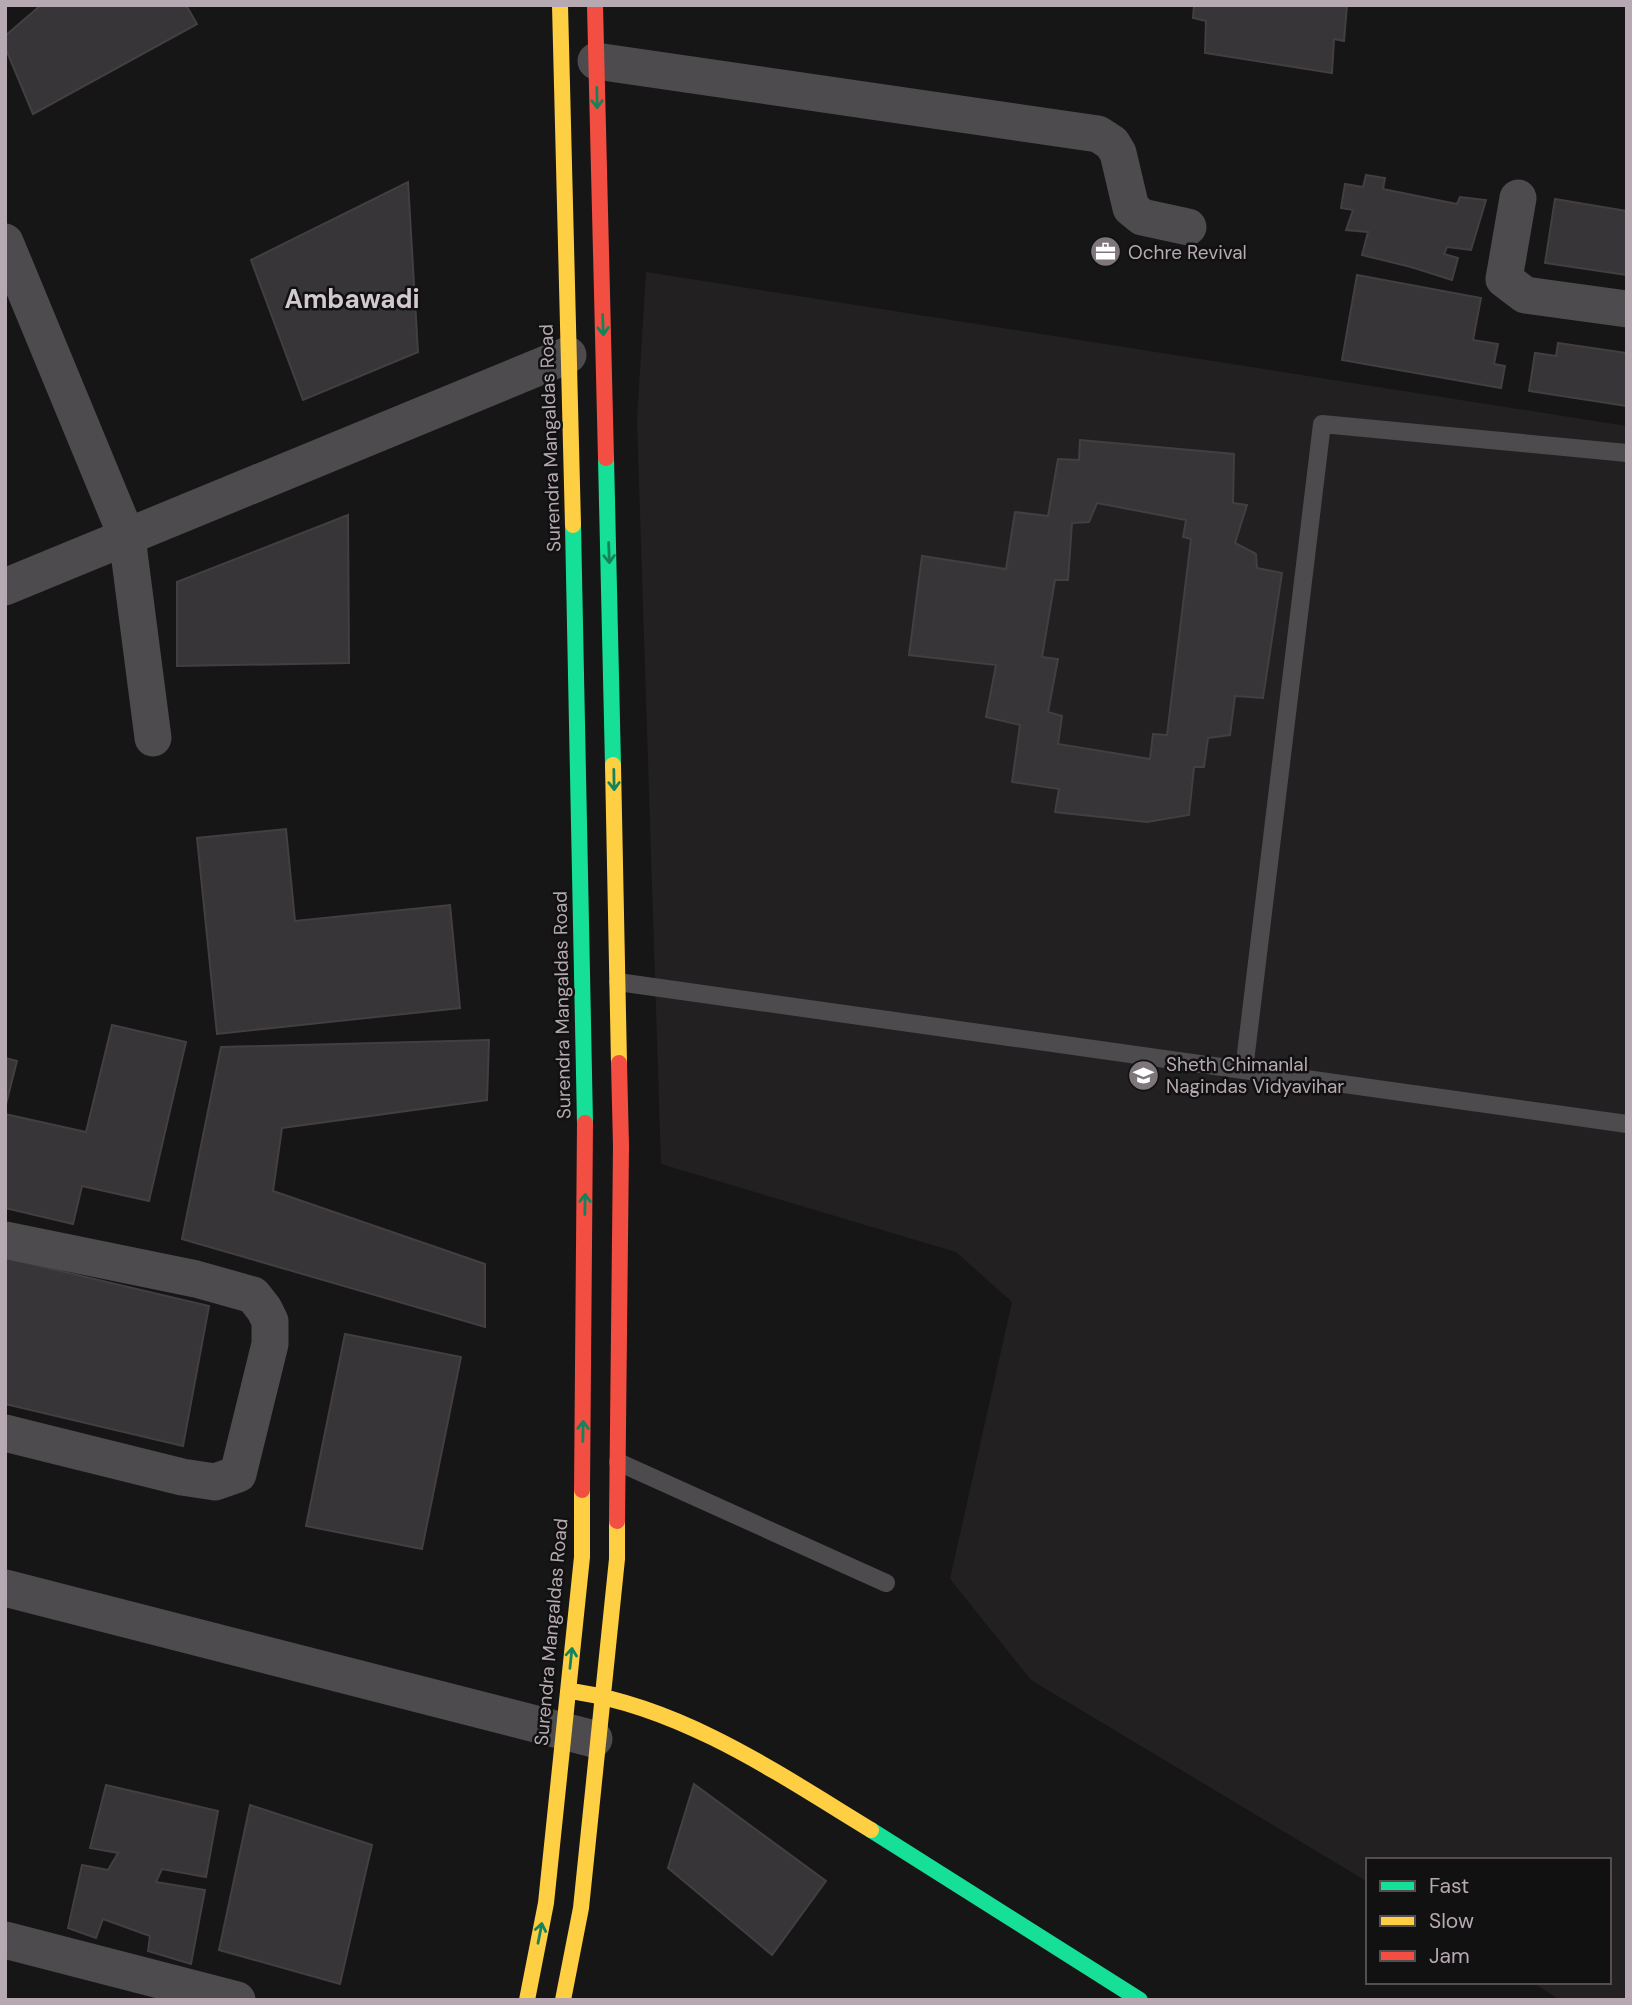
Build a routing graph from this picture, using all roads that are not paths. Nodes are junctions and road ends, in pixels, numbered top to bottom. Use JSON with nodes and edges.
{"nodes":[{"id":1,"x":560,"y":5,"type":"edge"},
{"id":2,"x":595,"y":5,"type":"edge"},
{"id":3,"x":596,"y":61,"type":"junction"},
{"id":4,"x":1518,"y":198,"type":"dead end"},
{"id":5,"x":1188,"y":227,"type":"dead end"},
{"id":6,"x":5,"y":243,"type":"edge"},
{"id":7,"x":1627,"y":309,"type":"edge"},
{"id":8,"x":568,"y":355,"type":"junction"},
{"id":9,"x":1627,"y":453,"type":"edge"},
{"id":10,"x":127,"y":537,"type":"junction"},
{"id":11,"x":5,"y":587,"type":"edge"},
{"id":12,"x":153,"y":738,"type":"dead end"},
{"id":13,"x":618,"y":982,"type":"junction"},
{"id":14,"x":1244,"y":1070,"type":"junction"},
{"id":15,"x":1627,"y":1124,"type":"edge"},
{"id":16,"x":5,"y":1240,"type":"edge"},
{"id":17,"x":5,"y":1433,"type":"edge"},
{"id":18,"x":618,"y":1462,"type":"junction"},
{"id":19,"x":886,"y":1583,"type":"dead end"},
{"id":20,"x":5,"y":1588,"type":"edge"},
{"id":21,"x":568,"y":1691,"type":"junction"},
{"id":22,"x":603,"y":1695,"type":"junction"},
{"id":23,"x":581,"y":1736,"type":"junction"},
{"id":24,"x":5,"y":1940,"type":"edge"},
{"id":25,"x":237,"y":2000,"type":"edge"},
{"id":26,"x":527,"y":2000,"type":"edge"},
{"id":27,"x":563,"y":2000,"type":"edge"},
{"id":28,"x":1139,"y":2000,"type":"edge"}],
"edges":[{"from":1,"to":8,"type":"main road","name":"Surendra Mangaldas Road"},
{"from":2,"to":3,"type":"main road","name":"Surendra Mangaldas Road"},
{"from":3,"to":5,"type":"street"},
{"from":3,"to":13,"type":"main road","name":"Surendra Mangaldas Road","one_way":true},
{"from":4,"to":7,"type":"street"},
{"from":6,"to":10,"type":"street"},
{"from":8,"to":10,"type":"street"},
{"from":21,"to":8,"type":"main road","name":"Surendra Mangaldas Road","one_way":true},
{"from":9,"to":14,"type":"lane"},
{"from":10,"to":11,"type":"street"},
{"from":10,"to":12,"type":"street"},
{"from":13,"to":14,"type":"lane"},
{"from":13,"to":18,"type":"main road","name":"Surendra Mangaldas Road"},
{"from":14,"to":15,"type":"lane"},
{"from":16,"to":17,"type":"street"},
{"from":18,"to":19,"type":"lane"},
{"from":18,"to":22,"type":"main road","name":"Surendra Mangaldas Road"},
{"from":20,"to":23,"type":"street"},
{"from":21,"to":22,"type":"main road"},
{"from":21,"to":23,"type":"main road","name":"Surendra Mangaldas Road"},
{"from":22,"to":23,"type":"main road","name":"Surendra Mangaldas Road"},
{"from":22,"to":28,"type":"main road"},
{"from":26,"to":23,"type":"main road","name":"Surendra Mangaldas Road","one_way":true},
{"from":23,"to":27,"type":"main road","name":"Surendra Mangaldas Road"},
{"from":24,"to":25,"type":"street"}]}
